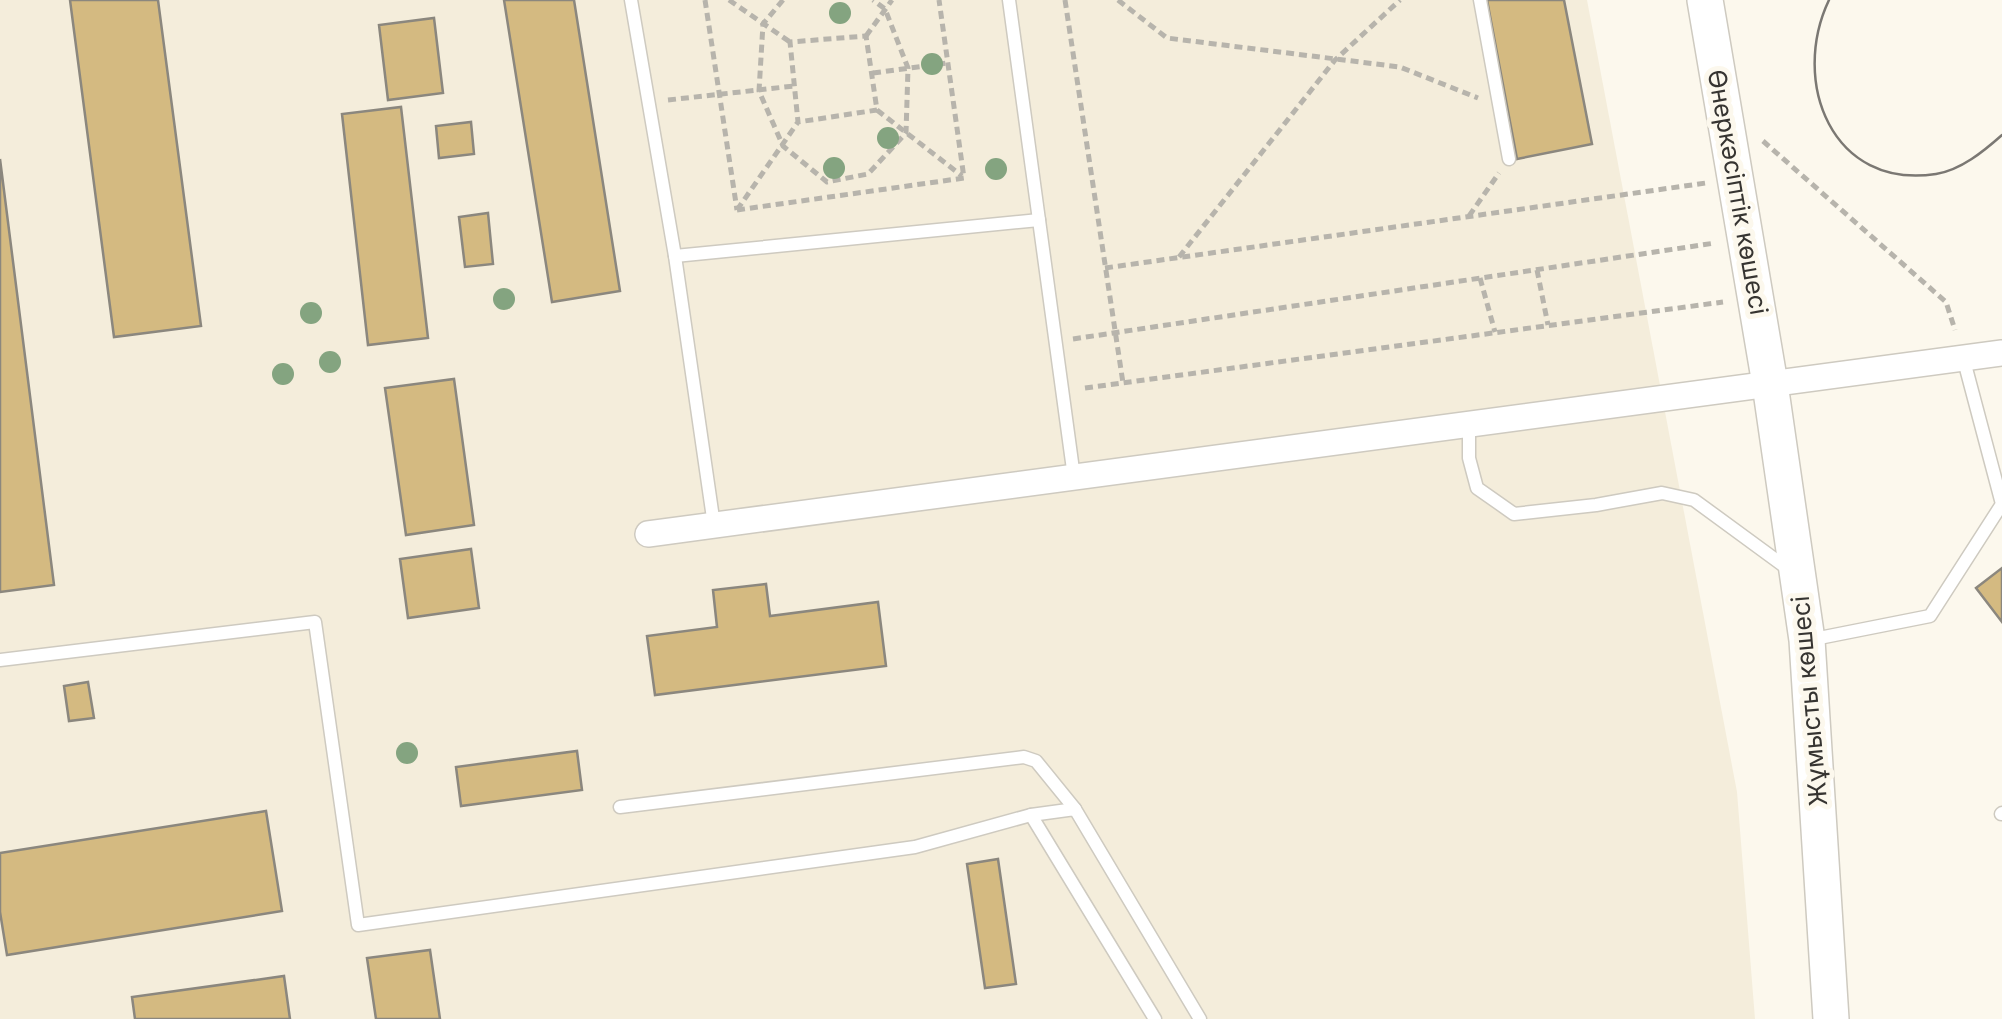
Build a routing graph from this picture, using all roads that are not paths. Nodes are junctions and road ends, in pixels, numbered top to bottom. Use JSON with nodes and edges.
{"nodes":[{"id":1,"x":631,"y":0,"type":"edge"},
{"id":2,"x":1010,"y":0,"type":"edge"},
{"id":3,"x":1480,"y":0,"type":"edge"},
{"id":4,"x":1706,"y":0,"type":"edge"},
{"id":5,"x":1508,"y":160,"type":"road end"},
{"id":6,"x":1039,"y":220,"type":"junction"},
{"id":7,"x":675,"y":256,"type":"junction"},
{"id":8,"x":2002,"y":353,"type":"edge"},
{"id":9,"x":1963,"y":357,"type":"junction"},
{"id":10,"x":1770,"y":384,"type":"junction"},
{"id":11,"x":1469,"y":424,"type":"junction"},
{"id":12,"x":1074,"y":478,"type":"junction"},
{"id":13,"x":714,"y":525,"type":"junction"},
{"id":14,"x":648,"y":534,"type":"dead end"},
{"id":15,"x":1797,"y":575,"type":"junction"},
{"id":16,"x":1807,"y":640,"type":"junction"},
{"id":17,"x":0,"y":660,"type":"edge"},
{"id":18,"x":620,"y":807,"type":"dead end"},
{"id":19,"x":1074,"y":809,"type":"junction"},
{"id":20,"x":1031,"y":814,"type":"junction"},
{"id":21,"x":1155,"y":1019,"type":"edge"},
{"id":22,"x":1200,"y":1019,"type":"edge"},
{"id":23,"x":1832,"y":1019,"type":"edge"}],
"edges":[{"from":1,"to":7,"type":"lane"},
{"from":2,"to":6,"type":"lane"},
{"from":3,"to":5,"type":"lane"},
{"from":4,"to":10,"type":"main road","name":"Өнеркәсіптік көшесі"},
{"from":6,"to":7,"type":"lane"},
{"from":6,"to":12,"type":"lane"},
{"from":7,"to":13,"type":"lane"},
{"from":8,"to":9,"type":"street"},
{"from":9,"to":10,"type":"street"},
{"from":9,"to":16,"type":"lane"},
{"from":10,"to":11,"type":"street"},
{"from":10,"to":15,"type":"main road","name":"Жұмысты көшесі"},
{"from":11,"to":12,"type":"street"},
{"from":11,"to":15,"type":"lane"},
{"from":12,"to":13,"type":"street"},
{"from":13,"to":14,"type":"street"},
{"from":15,"to":16,"type":"main road","name":"Жұмысты көшесі"},
{"from":16,"to":23,"type":"main road","name":"Жұмысты көшесі"},
{"from":17,"to":20,"type":"lane"},
{"from":18,"to":19,"type":"lane"},
{"from":19,"to":20,"type":"lane"},
{"from":19,"to":22,"type":"lane"},
{"from":20,"to":21,"type":"lane"}]}
